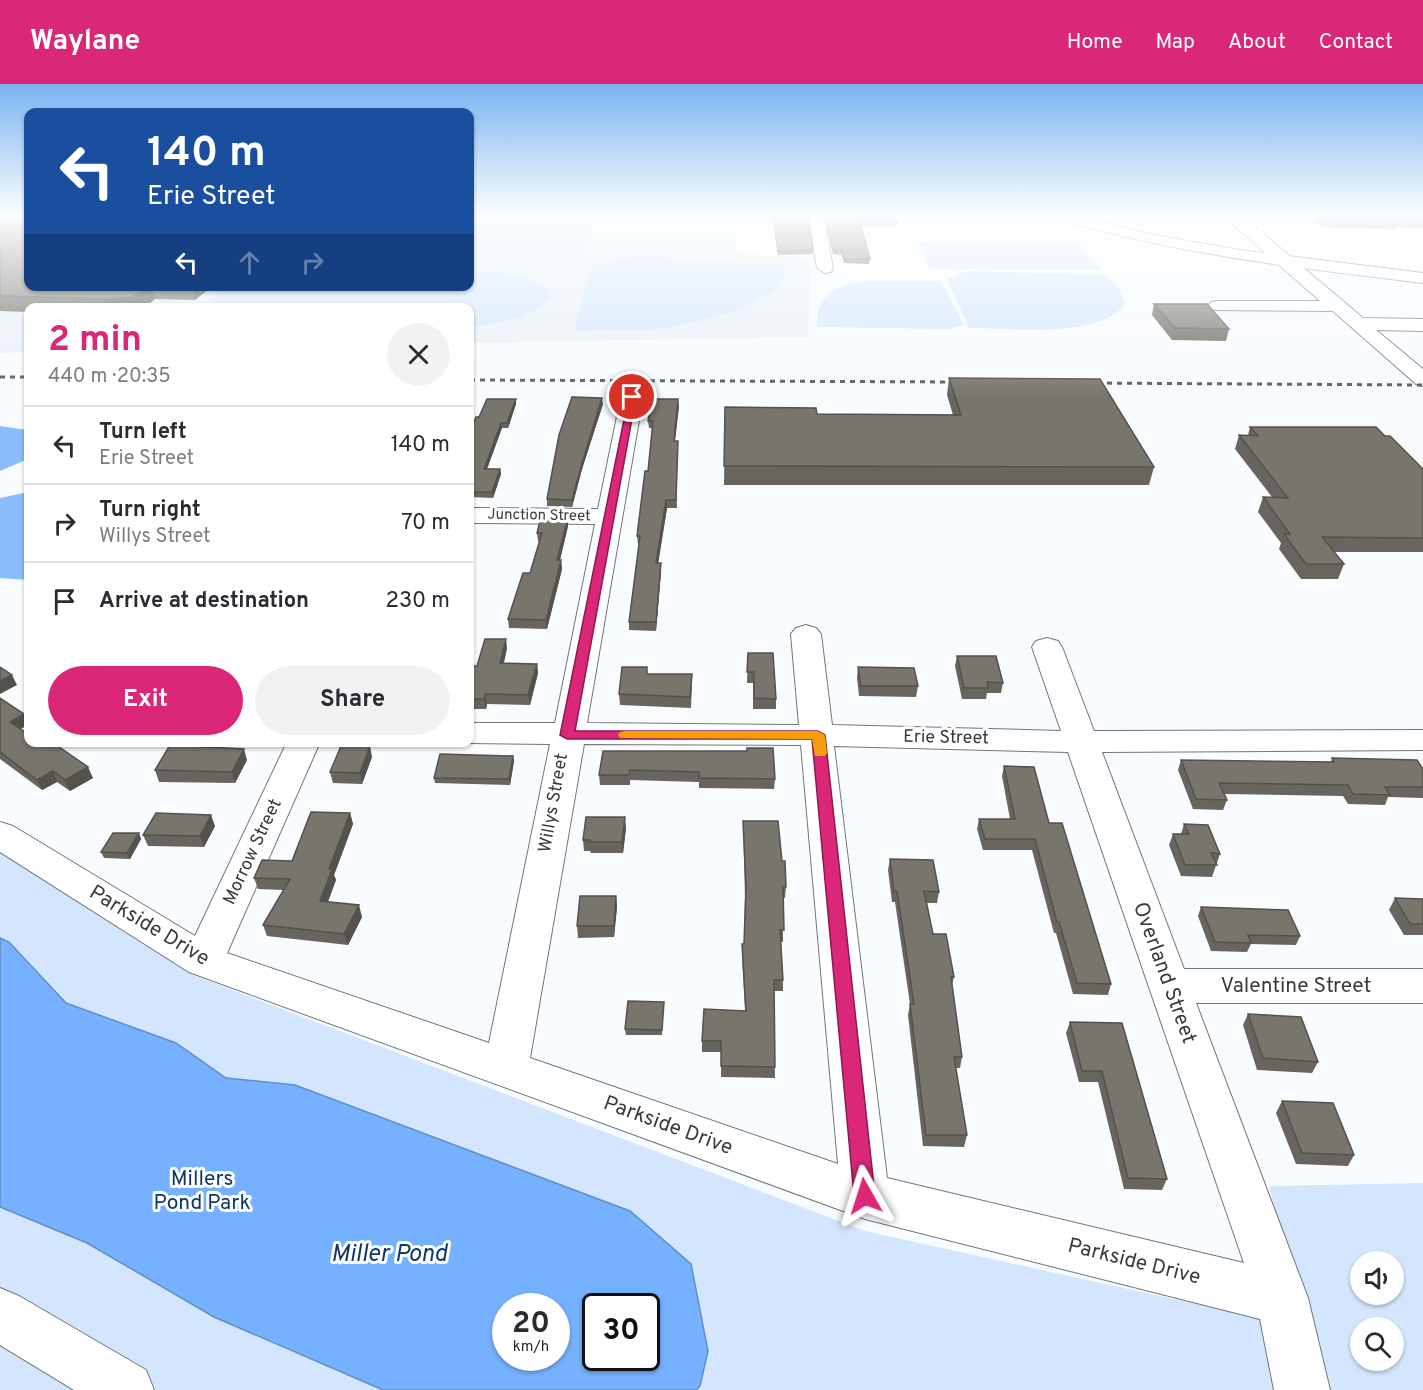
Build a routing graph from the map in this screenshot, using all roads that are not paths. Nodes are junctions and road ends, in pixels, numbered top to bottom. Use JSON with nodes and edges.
{"nodes":[{"id":1,"x":1305,"y":276,"type":"edge"},
{"id":2,"x":1217,"y":306,"type":"dead end"},
{"id":3,"x":1339,"y":306,"type":"junction"},
{"id":4,"x":1359,"y":324,"type":"junction"},
{"id":5,"x":1423,"y":325,"type":"edge"},
{"id":6,"x":1420,"y":378,"type":"edge"},
{"id":7,"x":632,"y":397,"type":"dead end"},
{"id":8,"x":474,"y":515,"type":"edge"},
{"id":9,"x":609,"y":517,"type":"junction"},
{"id":10,"x":806,"y":634,"type":"dead end"},
{"id":11,"x":1047,"y":647,"type":"dead end"},
{"id":12,"x":474,"y":733,"type":"edge"},
{"id":13,"x":567,"y":735,"type":"junction"},
{"id":14,"x":818,"y":735,"type":"junction"},
{"id":15,"x":1423,"y":740,"type":"edge"},
{"id":16,"x":1080,"y":742,"type":"junction"},
{"id":17,"x":302,"y":747,"type":"edge"},
{"id":18,"x":0,"y":835,"type":"edge"},
{"id":19,"x":203,"y":961,"type":"junction"},
{"id":20,"x":1168,"y":986,"type":"junction"},
{"id":21,"x":1423,"y":986,"type":"edge"},
{"id":22,"x":506,"y":1069,"type":"junction"},
{"id":23,"x":865,"y":1196,"type":"junction"},
{"id":24,"x":1282,"y":1298,"type":"junction"},
{"id":25,"x":0,"y":1315,"type":"edge"},
{"id":26,"x":126,"y":1390,"type":"edge"},
{"id":27,"x":1302,"y":1390,"type":"edge"}],
"edges":[{"from":1,"to":3,"type":"street"},
{"from":2,"to":3,"type":"street"},
{"from":3,"to":4,"type":"street"},
{"from":4,"to":5,"type":"street"},
{"from":4,"to":6,"type":"street"},
{"from":7,"to":9,"type":"street","name":"Willys Street"},
{"from":8,"to":9,"type":"street","name":"Junction Street"},
{"from":9,"to":13,"type":"street","name":"Willys Street"},
{"from":10,"to":14,"type":"street"},
{"from":11,"to":16,"type":"street","name":"Overland Street"},
{"from":12,"to":13,"type":"street","name":"Erie Street"},
{"from":13,"to":14,"type":"street","name":"Erie Street"},
{"from":13,"to":22,"type":"street","name":"Willys Street"},
{"from":14,"to":16,"type":"street","name":"Erie Street"},
{"from":14,"to":23,"type":"street"},
{"from":15,"to":16,"type":"street","name":"Erie Street"},
{"from":16,"to":20,"type":"street","name":"Overland Street"},
{"from":17,"to":19,"type":"street","name":"Morrow Street"},
{"from":18,"to":19,"type":"street","name":"Parkside Drive"},
{"from":19,"to":22,"type":"street","name":"Parkside Drive"},
{"from":20,"to":21,"type":"street","name":"Valentine Street"},
{"from":20,"to":24,"type":"street","name":"Overland Street"},
{"from":22,"to":23,"type":"street","name":"Parkside Drive"},
{"from":23,"to":24,"type":"street","name":"Parkside Drive"},
{"from":24,"to":27,"type":"street"},
{"from":25,"to":26,"type":"street"}]}
